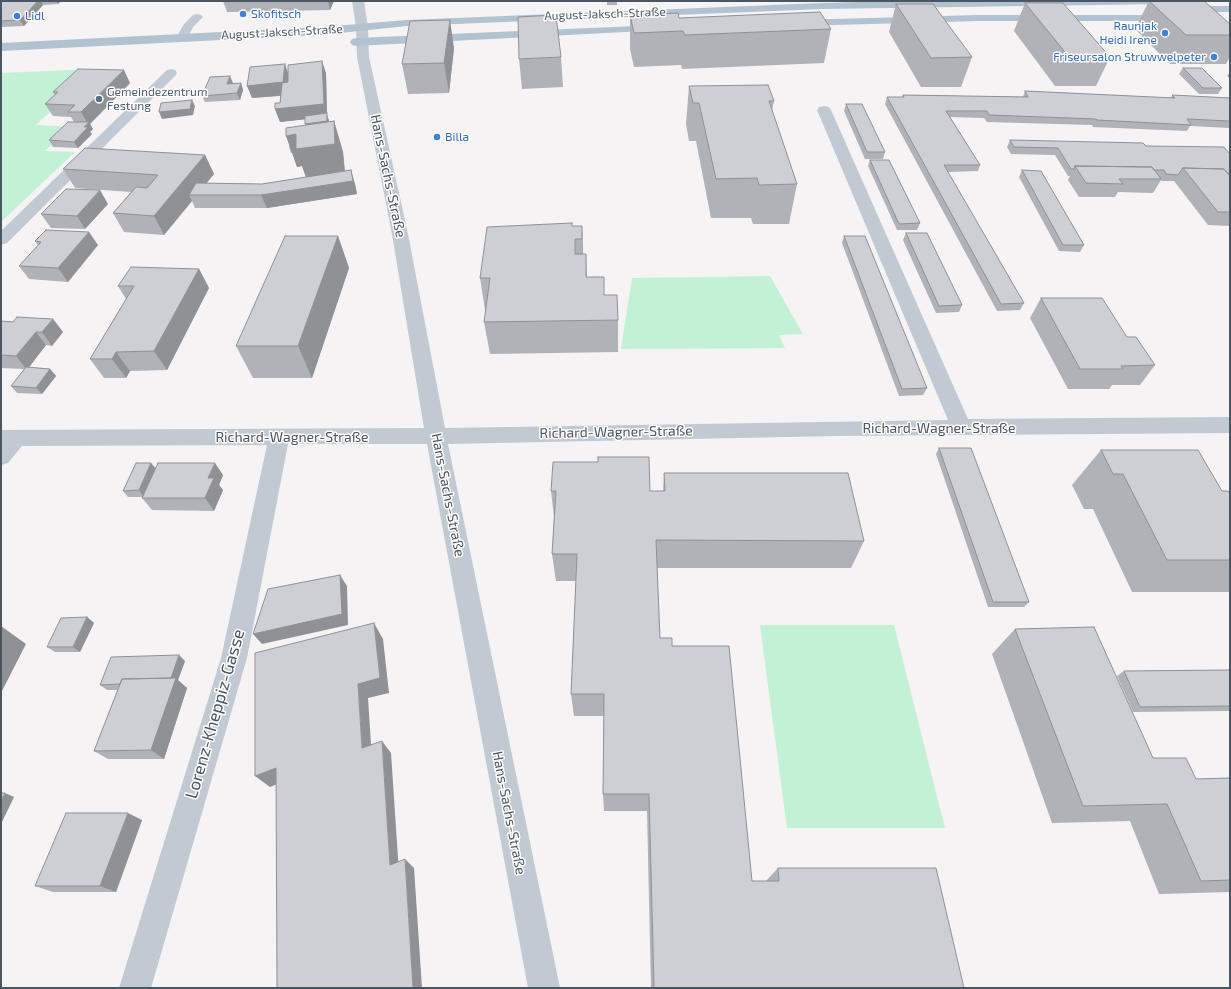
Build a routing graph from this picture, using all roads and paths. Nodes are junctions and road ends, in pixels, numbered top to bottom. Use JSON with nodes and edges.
{"nodes":[{"id":1,"x":358,"y":1,"type":"edge"},
{"id":2,"x":1122,"y":1,"type":"edge"},
{"id":3,"x":1193,"y":1,"type":"edge"},
{"id":4,"x":1225,"y":1,"type":"edge"},
{"id":5,"x":1230,"y":5,"type":"edge"},
{"id":6,"x":1203,"y":9,"type":"junction"},
{"id":7,"x":1230,"y":9,"type":"edge"},
{"id":8,"x":197,"y":17,"type":"dead end"},
{"id":9,"x":1219,"y":21,"type":"edge"},
{"id":10,"x":789,"y":23,"type":"edge"},
{"id":11,"x":671,"y":28,"type":"edge"},
{"id":12,"x":357,"y":37,"type":"junction"},
{"id":13,"x":182,"y":38,"type":"junction"},
{"id":14,"x":1,"y":47,"type":"edge"},
{"id":15,"x":52,"y":56,"type":"dead end"},
{"id":16,"x":1,"y":58,"type":"edge"},
{"id":17,"x":171,"y":74,"type":"dead end"},
{"id":18,"x":824,"y":110,"type":"dead end"},
{"id":19,"x":1,"y":240,"type":"edge"},
{"id":20,"x":1226,"y":426,"type":"edge"},
{"id":21,"x":962,"y":428,"type":"junction"},
{"id":22,"x":436,"y":436,"type":"junction"},
{"id":23,"x":280,"y":437,"type":"junction"},
{"id":24,"x":9,"y":438,"type":"edge"},
{"id":25,"x":1,"y":457,"type":"edge"},
{"id":26,"x":135,"y":988,"type":"edge"},
{"id":27,"x":544,"y":988,"type":"edge"}],
"edges":[{"from":1,"to":12,"type":"street","name":"Hans-Sachs-Straße"},
{"from":2,"to":6,"type":"main road","name":"August-Jaksch-Straße"},
{"from":2,"to":12,"type":"main road","name":"August-Jaksch-Straße"},
{"from":3,"to":6,"type":"main road"},
{"from":4,"to":5,"type":"main road"},
{"from":6,"to":7,"type":"main road"},
{"from":6,"to":9,"type":"main road"},
{"from":6,"to":10,"type":"main road"},
{"from":8,"to":13,"type":"street"},
{"from":11,"to":12,"type":"main road","name":"August-Jaksch-Straße"},
{"from":12,"to":13,"type":"main road","name":"August-Jaksch-Straße"},
{"from":12,"to":22,"type":"street","name":"Hans-Sachs-Straße"},
{"from":13,"to":14,"type":"main road","name":"August-Jaksch-Straße"},
{"from":15,"to":16,"type":"main road"},
{"from":17,"to":19,"type":"street"},
{"from":18,"to":21,"type":"street"},
{"from":20,"to":21,"type":"street","name":"Richard-Wagner-Straße"},
{"from":21,"to":22,"type":"street","name":"Richard-Wagner-Straße"},
{"from":22,"to":23,"type":"street","name":"Richard-Wagner-Straße"},
{"from":22,"to":27,"type":"street","name":"Hans-Sachs-Straße"},
{"from":23,"to":24,"type":"street","name":"Richard-Wagner-Straße"},
{"from":23,"to":26,"type":"street","name":"Lorenz-Kheppiz-Gasse"},
{"from":24,"to":25,"type":"street"}]}
